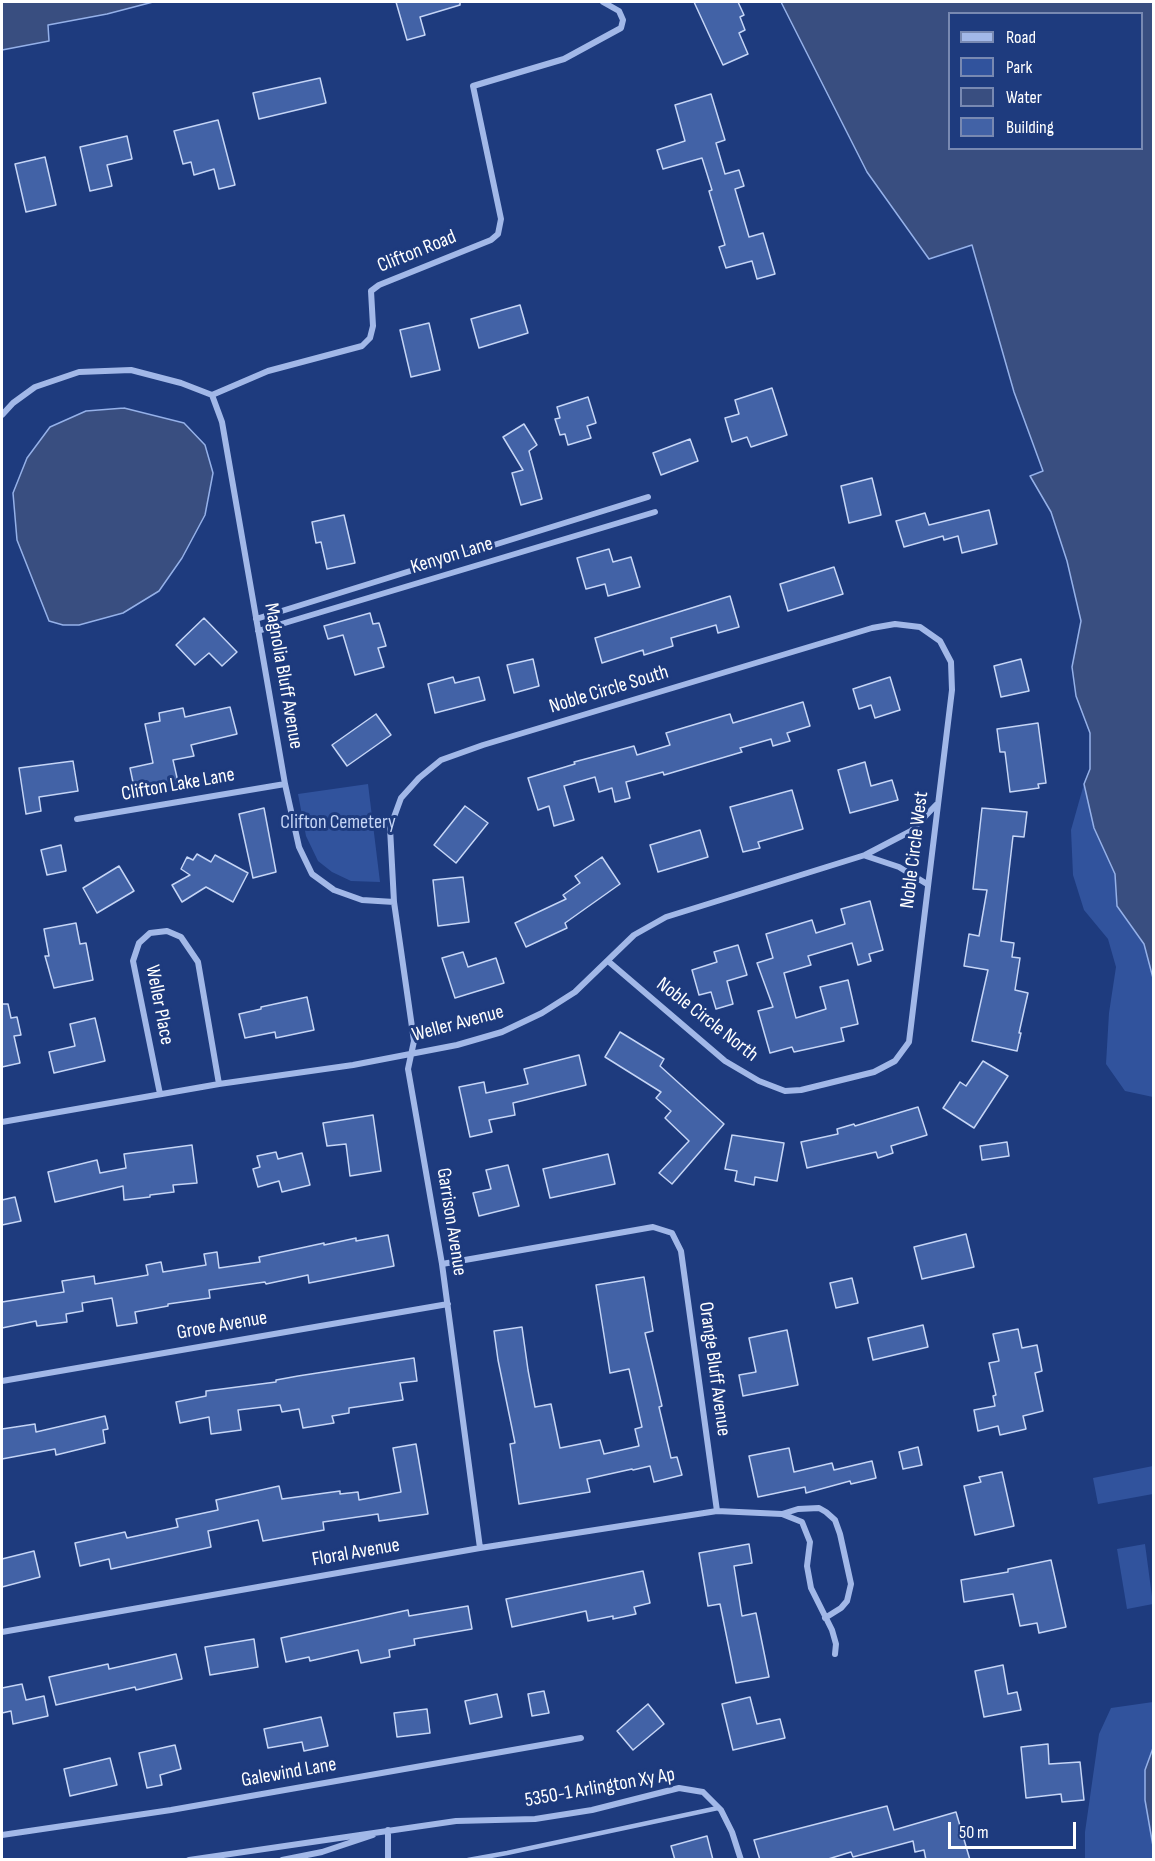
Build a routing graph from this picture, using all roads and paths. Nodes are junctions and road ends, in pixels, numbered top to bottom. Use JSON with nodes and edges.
{"nodes":[{"id":1,"x":603,"y":2,"type":"edge"},
{"id":2,"x":212,"y":395,"type":"junction"},
{"id":3,"x":2,"y":415,"type":"edge"},
{"id":4,"x":648,"y":497,"type":"dead end"},
{"id":5,"x":655,"y":512,"type":"dead end"},
{"id":6,"x":256,"y":619,"type":"junction"},
{"id":7,"x":258,"y":631,"type":"junction"},
{"id":8,"x":940,"y":641,"type":"joint"},
{"id":9,"x":285,"y":784,"type":"junction"},
{"id":10,"x":937,"y":805,"type":"junction"},
{"id":11,"x":77,"y":819,"type":"dead end"},
{"id":12,"x":865,"y":855,"type":"junction"},
{"id":13,"x":927,"y":884,"type":"junction"},
{"id":14,"x":394,"y":902,"type":"junction"},
{"id":15,"x":608,"y":962,"type":"junction"},
{"id":16,"x":413,"y":1054,"type":"junction"},
{"id":17,"x":895,"y":1061,"type":"joint"},
{"id":18,"x":219,"y":1083,"type":"junction"},
{"id":19,"x":160,"y":1094,"type":"junction"},
{"id":20,"x":2,"y":1122,"type":"edge"},
{"id":21,"x":442,"y":1264,"type":"junction"},
{"id":22,"x":448,"y":1304,"type":"junction"},
{"id":23,"x":2,"y":1381,"type":"edge"},
{"id":24,"x":717,"y":1511,"type":"junction"},
{"id":25,"x":782,"y":1514,"type":"junction"},
{"id":26,"x":480,"y":1548,"type":"junction"},
{"id":27,"x":825,"y":1618,"type":"junction"},
{"id":28,"x":2,"y":1632,"type":"edge"},
{"id":29,"x":835,"y":1654,"type":"dead end"},
{"id":30,"x":580,"y":1738,"type":"dead end"},
{"id":31,"x":718,"y":1808,"type":"junction"},
{"id":32,"x":388,"y":1830,"type":"junction"},
{"id":33,"x":2,"y":1835,"type":"edge"},
{"id":34,"x":189,"y":1860,"type":"edge"},
{"id":35,"x":282,"y":1860,"type":"edge"},
{"id":36,"x":388,"y":1860,"type":"edge"},
{"id":37,"x":468,"y":1860,"type":"edge"},
{"id":38,"x":741,"y":1860,"type":"edge"}],
"edges":[{"from":1,"to":2,"type":"street","name":"Clifton Road"},
{"from":2,"to":3,"type":"street"},
{"from":2,"to":6,"type":"street","name":"Magnolia Bluff Avenue"},
{"from":4,"to":6,"type":"street"},
{"from":5,"to":7,"type":"street","name":"Kenyon Lane"},
{"from":6,"to":7,"type":"street","name":"Magnolia Bluff Avenue"},
{"from":7,"to":9,"type":"street","name":"Magnolia Bluff Avenue"},
{"from":8,"to":10,"type":"street","name":"Noble Circle West"},
{"from":8,"to":14,"type":"street","name":"Noble Circle South"},
{"from":9,"to":11,"type":"street","name":"Clifton Lake Lane"},
{"from":9,"to":14,"type":"street","name":"Magnolia Bluff Avenue"},
{"from":10,"to":12,"type":"street","name":"Weller Avenue"},
{"from":10,"to":13,"type":"street","name":"Noble Circle West"},
{"from":12,"to":13,"type":"street"},
{"from":12,"to":15,"type":"street","name":"Weller Avenue"},
{"from":13,"to":17,"type":"street","name":"Noble Circle West"},
{"from":14,"to":16,"type":"street","name":"Garrison Avenue"},
{"from":15,"to":16,"type":"street","name":"Weller Avenue"},
{"from":15,"to":17,"type":"street","name":"Noble Circle North"},
{"from":16,"to":18,"type":"street","name":"Weller Avenue"},
{"from":16,"to":21,"type":"street","name":"Garrison Avenue"},
{"from":18,"to":19,"type":"street","name":"Weller Avenue"},
{"from":18,"to":19,"type":"street","name":"Weller Place"},
{"from":19,"to":20,"type":"street","name":"Weller Avenue"},
{"from":21,"to":22,"type":"street","name":"Garrison Avenue"},
{"from":21,"to":24,"type":"street","name":"Orange Bluff Avenue"},
{"from":22,"to":23,"type":"street","name":"Grove Avenue"},
{"from":22,"to":26,"type":"street","name":"Garrison Avenue"},
{"from":24,"to":25,"type":"street","name":"Floral Avenue"},
{"from":24,"to":26,"type":"street","name":"Floral Avenue"},
{"from":25,"to":27,"type":"street"},
{"from":25,"to":27,"type":"street","name":"Floral Avenue"},
{"from":26,"to":28,"type":"street","name":"Floral Avenue"},
{"from":27,"to":29,"type":"street"},
{"from":30,"to":33,"type":"street","name":"Galewind Lane"},
{"from":31,"to":32,"type":"street","name":"5350-1 Arlington Xy Ap"},
{"from":31,"to":37,"type":"lane"},
{"from":31,"to":38,"type":"street","name":"5350-1 Arlington Xy Ap"},
{"from":32,"to":34,"type":"street","name":"5350-1 Arlington Xy Ap"},
{"from":32,"to":35,"type":"street","name":"5350-1 Arlington Xy Ap"},
{"from":32,"to":36,"type":"street"}]}
